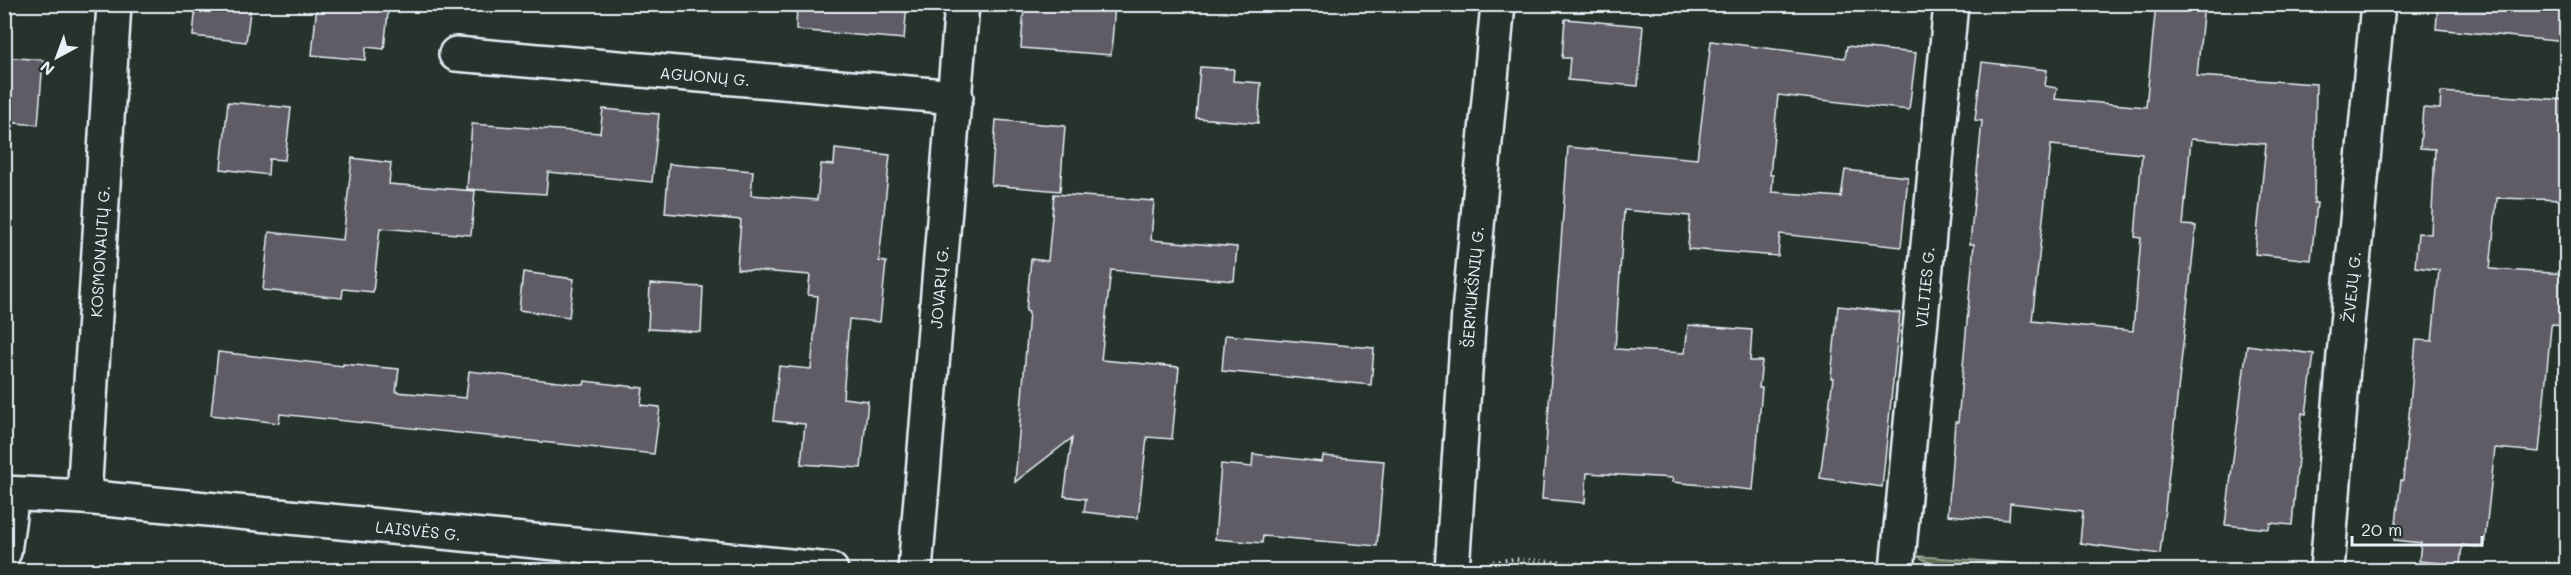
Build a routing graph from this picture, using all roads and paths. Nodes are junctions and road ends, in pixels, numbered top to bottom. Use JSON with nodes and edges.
{"nodes":[{"id":1,"x":114,"y":4,"type":"edge"},
{"id":2,"x":962,"y":4,"type":"edge"},
{"id":3,"x":1498,"y":4,"type":"edge"},
{"id":4,"x":1951,"y":4,"type":"edge"},
{"id":5,"x":2378,"y":4,"type":"edge"},
{"id":6,"x":456,"y":54,"type":"dead end"},
{"id":7,"x":956,"y":97,"type":"junction"},
{"id":8,"x":8,"y":494,"type":"edge"},
{"id":9,"x":84,"y":497,"type":"junction"},
{"id":10,"x":4,"y":552,"type":"edge"},
{"id":11,"x":1452,"y":569,"type":"edge"},
{"id":12,"x":831,"y":570,"type":"edge"},
{"id":13,"x":915,"y":570,"type":"edge"},
{"id":14,"x":1662,"y":570,"type":"edge"},
{"id":15,"x":1898,"y":570,"type":"edge"},
{"id":16,"x":2327,"y":570,"type":"edge"}],
"edges":[{"from":1,"to":9,"type":"street","name":"KOSMONAUTŲ G."},
{"from":2,"to":7,"type":"street","name":"JOVARŲ G."},
{"from":3,"to":11,"type":"street","name":"ŠERMUKŠNIŲ G."},
{"from":4,"to":15,"type":"street","name":"VILTIES G."},
{"from":5,"to":16,"type":"street","name":"ŽVEJŲ G."},
{"from":6,"to":7,"type":"street","name":"AGUONŲ G."},
{"from":7,"to":13,"type":"street","name":"JOVARŲ G."},
{"from":8,"to":9,"type":"street","name":"LAISVĖS G."},
{"from":8,"to":10,"type":"street"},
{"from":9,"to":12,"type":"street","name":"LAISVĖS G."},
{"from":11,"to":14,"type":"path"}]}
